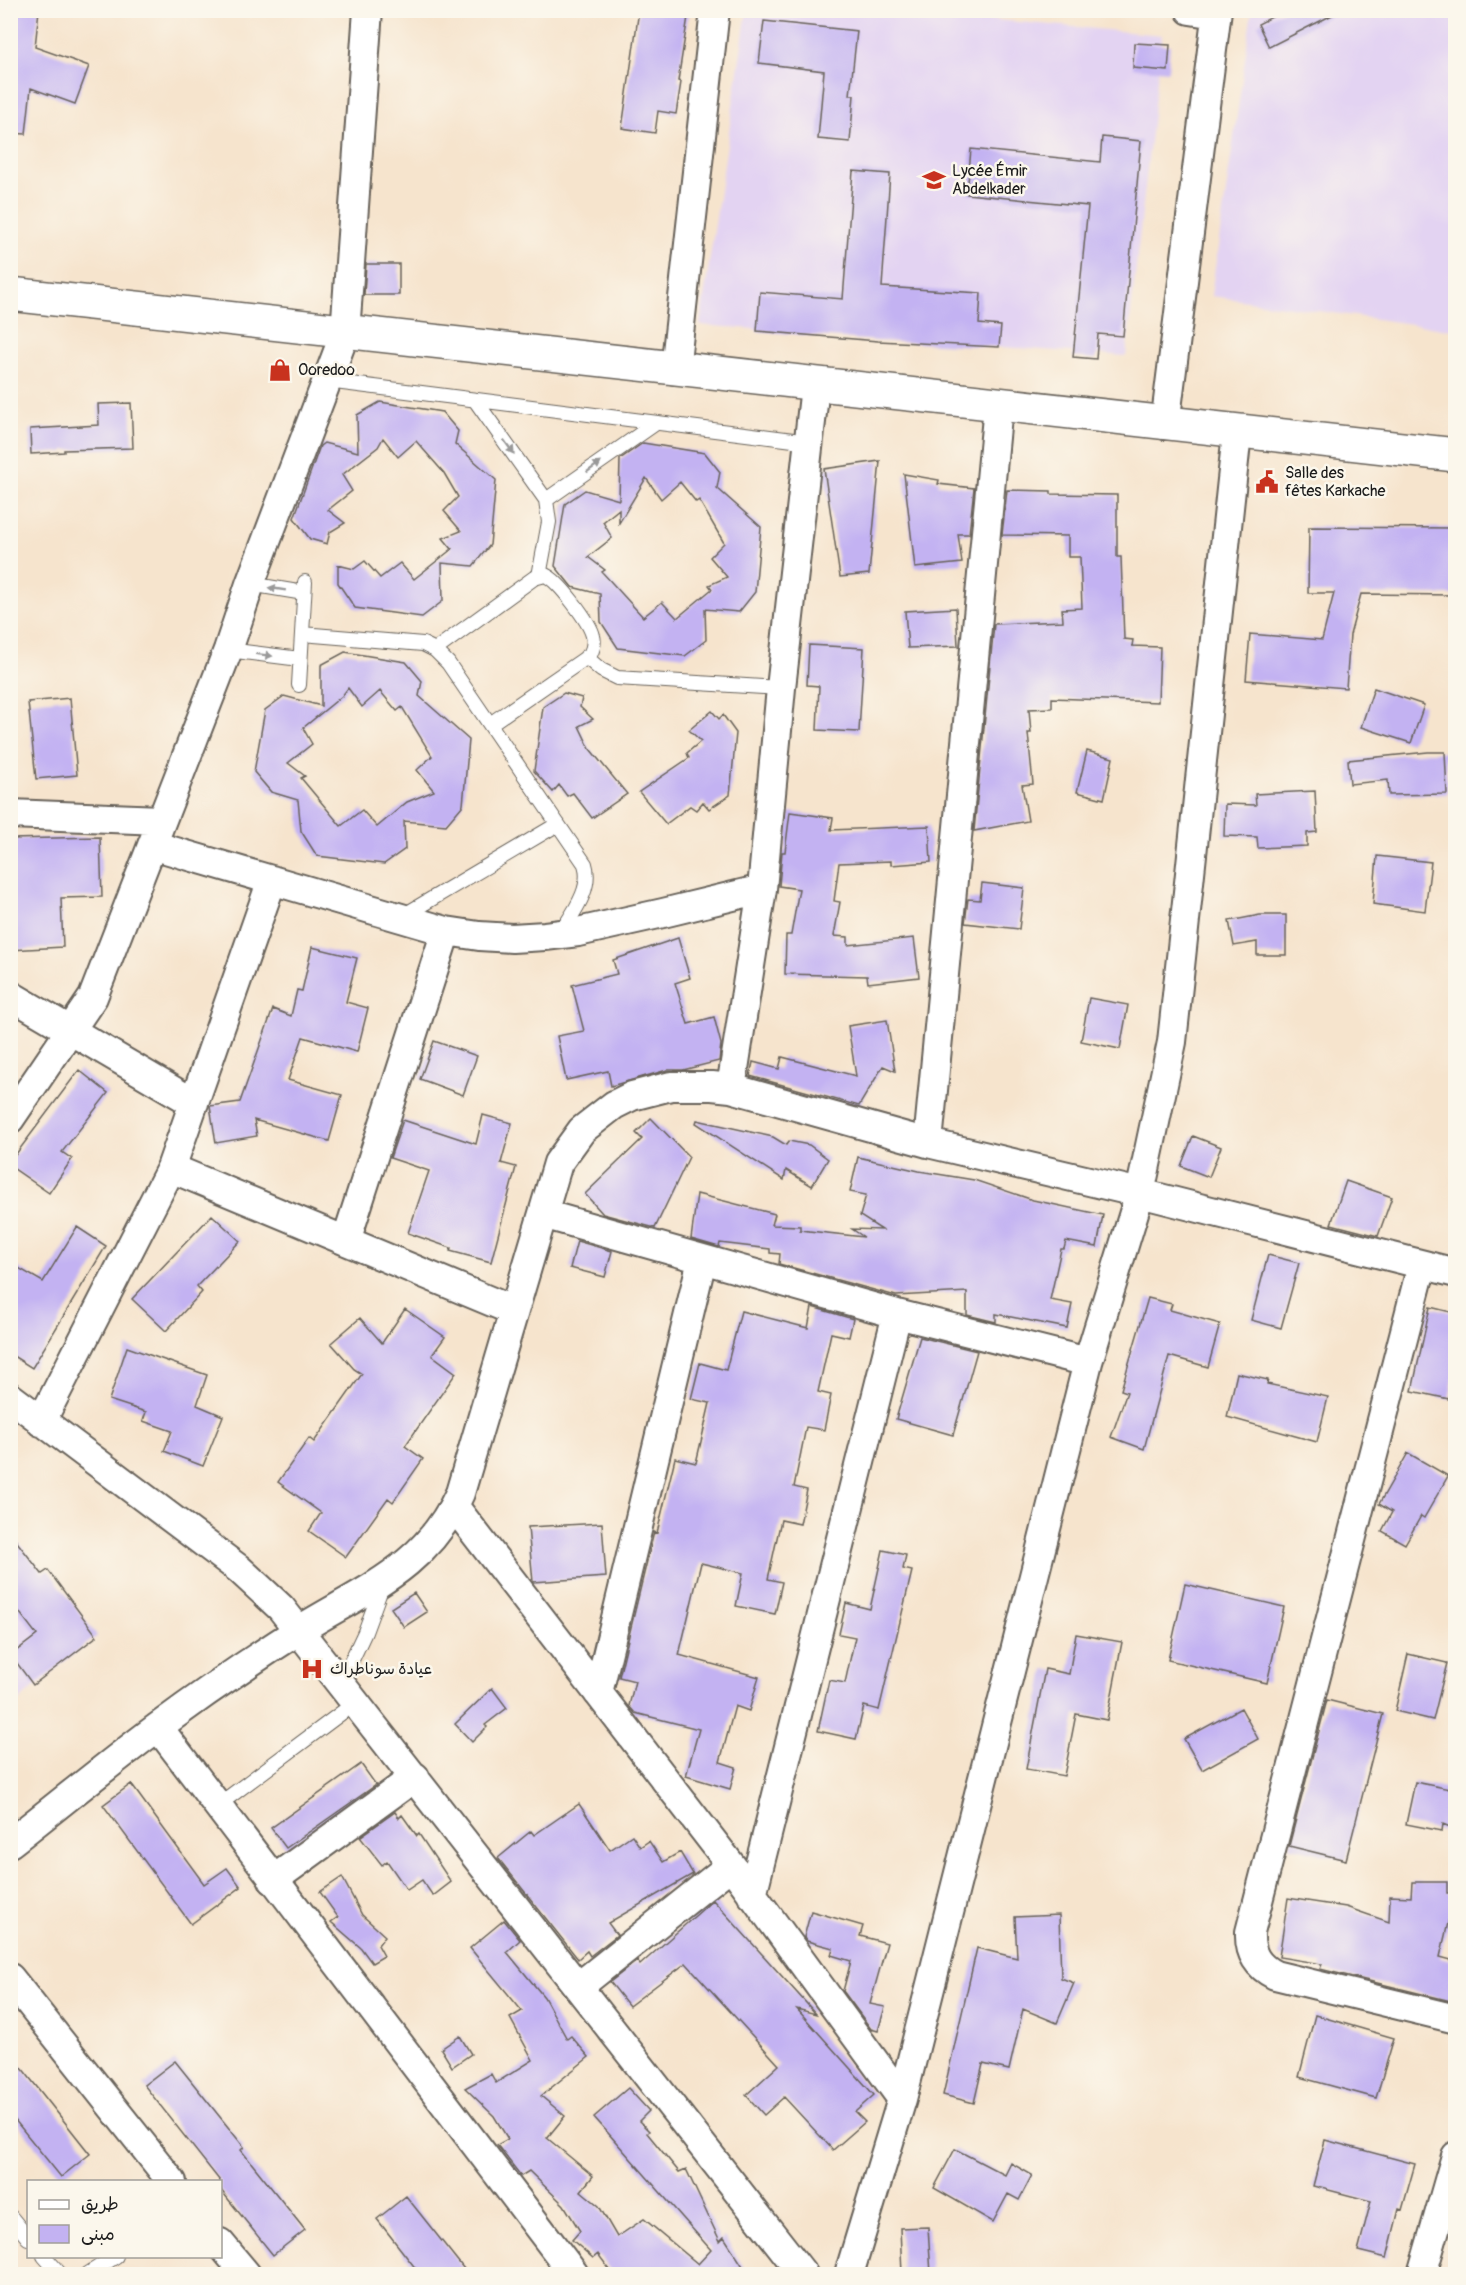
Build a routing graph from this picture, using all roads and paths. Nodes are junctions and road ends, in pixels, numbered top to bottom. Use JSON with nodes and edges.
{"nodes":[{"id":1,"x":368,"y":10,"type":"edge"},
{"id":2,"x":715,"y":10,"type":"edge"},
{"id":3,"x":1208,"y":12,"type":"edge"},
{"id":4,"x":10,"y":294,"type":"edge"},
{"id":5,"x":345,"y":333,"type":"junction"},
{"id":6,"x":675,"y":370,"type":"junction"},
{"id":7,"x":327,"y":381,"type":"junction"},
{"id":8,"x":815,"y":386,"type":"junction"},
{"id":9,"x":475,"y":400,"type":"junction"},
{"id":10,"x":998,"y":406,"type":"junction"},
{"id":11,"x":656,"y":423,"type":"junction"},
{"id":12,"x":1165,"y":425,"type":"junction"},
{"id":13,"x":1237,"y":433,"type":"junction"},
{"id":14,"x":809,"y":442,"type":"junction"},
{"id":15,"x":1455,"y":456,"type":"edge"},
{"id":16,"x":546,"y":500,"type":"junction"},
{"id":17,"x":539,"y":576,"type":"junction"},
{"id":18,"x":250,"y":584,"type":"junction"},
{"id":19,"x":302,"y":634,"type":"junction"},
{"id":20,"x":228,"y":650,"type":"junction"},
{"id":21,"x":435,"y":650,"type":"junction"},
{"id":22,"x":586,"y":657,"type":"junction"},
{"id":23,"x":300,"y":659,"type":"junction"},
{"id":24,"x":299,"y":685,"type":"dead end"},
{"id":25,"x":781,"y":688,"type":"junction"},
{"id":26,"x":490,"y":724,"type":"junction"},
{"id":27,"x":10,"y":814,"type":"edge"},
{"id":28,"x":558,"y":824,"type":"junction"},
{"id":29,"x":156,"y":832,"type":"junction"},
{"id":30,"x":272,"y":880,"type":"junction"},
{"id":31,"x":762,"y":890,"type":"junction"},
{"id":32,"x":399,"y":918,"type":"junction"},
{"id":33,"x":446,"y":931,"type":"junction"},
{"id":34,"x":560,"y":934,"type":"junction"},
{"id":35,"x":10,"y":995,"type":"edge"},
{"id":36,"x":70,"y":1030,"type":"junction"},
{"id":37,"x":731,"y":1088,"type":"junction"},
{"id":38,"x":194,"y":1103,"type":"junction"},
{"id":39,"x":10,"y":1119,"type":"edge"},
{"id":40,"x":928,"y":1143,"type":"junction"},
{"id":41,"x":171,"y":1168,"type":"junction"},
{"id":42,"x":1140,"y":1193,"type":"junction"},
{"id":43,"x":543,"y":1214,"type":"junction"},
{"id":44,"x":346,"y":1242,"type":"junction"},
{"id":45,"x":702,"y":1260,"type":"junction"},
{"id":46,"x":1422,"y":1265,"type":"junction"},
{"id":47,"x":1455,"y":1273,"type":"edge"},
{"id":48,"x":514,"y":1311,"type":"junction"},
{"id":49,"x":897,"y":1314,"type":"junction"},
{"id":50,"x":1088,"y":1362,"type":"junction"},
{"id":51,"x":10,"y":1397,"type":"edge"},
{"id":52,"x":40,"y":1422,"type":"junction"},
{"id":53,"x":454,"y":1506,"type":"junction"},
{"id":54,"x":384,"y":1580,"type":"junction"},
{"id":55,"x":300,"y":1630,"type":"junction"},
{"id":56,"x":348,"y":1692,"type":"junction"},
{"id":57,"x":598,"y":1693,"type":"junction"},
{"id":58,"x":158,"y":1727,"type":"junction"},
{"id":59,"x":415,"y":1777,"type":"junction"},
{"id":60,"x":218,"y":1806,"type":"junction"},
{"id":61,"x":10,"y":1843,"type":"edge"},
{"id":62,"x":731,"y":1865,"type":"junction"},
{"id":63,"x":273,"y":1880,"type":"junction"},
{"id":64,"x":752,"y":1895,"type":"junction"},
{"id":65,"x":10,"y":1978,"type":"edge"},
{"id":66,"x":578,"y":1987,"type":"junction"},
{"id":67,"x":1455,"y":2019,"type":"edge"},
{"id":68,"x":902,"y":2099,"type":"junction"},
{"id":69,"x":1455,"y":2156,"type":"edge"},
{"id":70,"x":171,"y":2180,"type":"edge"},
{"id":71,"x":10,"y":2216,"type":"edge"},
{"id":72,"x":27,"y":2237,"type":"edge"},
{"id":73,"x":222,"y":2245,"type":"edge"},
{"id":74,"x":46,"y":2258,"type":"edge"},
{"id":75,"x":113,"y":2258,"type":"edge"},
{"id":76,"x":60,"y":2274,"type":"edge"},
{"id":77,"x":88,"y":2274,"type":"edge"},
{"id":78,"x":246,"y":2274,"type":"edge"},
{"id":79,"x":574,"y":2274,"type":"edge"},
{"id":80,"x":803,"y":2274,"type":"edge"},
{"id":81,"x":849,"y":2274,"type":"edge"},
{"id":82,"x":1422,"y":2274,"type":"edge"}],
"edges":[{"from":1,"to":5,"type":"street"},
{"from":2,"to":6,"type":"street"},
{"from":3,"to":12,"type":"street"},
{"from":4,"to":5,"type":"main road"},
{"from":5,"to":6,"type":"main road"},
{"from":5,"to":7,"type":"street"},
{"from":6,"to":8,"type":"main road"},
{"from":7,"to":9,"type":"lane"},
{"from":7,"to":18,"type":"street"},
{"from":8,"to":10,"type":"main road"},
{"from":8,"to":14,"type":"street"},
{"from":9,"to":11,"type":"lane"},
{"from":9,"to":16,"type":"lane","one_way":true},
{"from":10,"to":12,"type":"main road"},
{"from":10,"to":40,"type":"street"},
{"from":11,"to":14,"type":"lane"},
{"from":16,"to":11,"type":"lane","one_way":true},
{"from":12,"to":13,"type":"main road"},
{"from":13,"to":15,"type":"main road"},
{"from":13,"to":42,"type":"street"},
{"from":14,"to":25,"type":"street"},
{"from":16,"to":17,"type":"lane"},
{"from":17,"to":21,"type":"lane"},
{"from":17,"to":22,"type":"lane"},
{"from":19,"to":18,"type":"lane","one_way":true},
{"from":18,"to":20,"type":"street"},
{"from":19,"to":21,"type":"lane"},
{"from":19,"to":23,"type":"lane"},
{"from":20,"to":23,"type":"lane","one_way":true},
{"from":20,"to":29,"type":"street"},
{"from":21,"to":26,"type":"lane"},
{"from":22,"to":25,"type":"lane"},
{"from":22,"to":26,"type":"lane"},
{"from":23,"to":24,"type":"lane"},
{"from":25,"to":31,"type":"street"},
{"from":26,"to":28,"type":"lane"},
{"from":27,"to":29,"type":"street"},
{"from":28,"to":32,"type":"lane"},
{"from":28,"to":34,"type":"lane"},
{"from":29,"to":30,"type":"street"},
{"from":29,"to":36,"type":"street"},
{"from":30,"to":32,"type":"street"},
{"from":30,"to":38,"type":"street"},
{"from":31,"to":34,"type":"street"},
{"from":31,"to":37,"type":"street"},
{"from":32,"to":33,"type":"street"},
{"from":33,"to":34,"type":"street"},
{"from":33,"to":44,"type":"street"},
{"from":35,"to":36,"type":"street"},
{"from":36,"to":38,"type":"street"},
{"from":36,"to":39,"type":"street"},
{"from":37,"to":40,"type":"street"},
{"from":37,"to":43,"type":"street"},
{"from":38,"to":41,"type":"street"},
{"from":40,"to":42,"type":"street"},
{"from":41,"to":44,"type":"street"},
{"from":41,"to":52,"type":"street"},
{"from":42,"to":46,"type":"street"},
{"from":42,"to":50,"type":"street"},
{"from":43,"to":45,"type":"street"},
{"from":43,"to":48,"type":"street"},
{"from":44,"to":48,"type":"street"},
{"from":45,"to":49,"type":"street"},
{"from":45,"to":57,"type":"street"},
{"from":46,"to":47,"type":"street"},
{"from":46,"to":67,"type":"street"},
{"from":48,"to":53,"type":"street"},
{"from":49,"to":50,"type":"street"},
{"from":49,"to":64,"type":"street"},
{"from":50,"to":68,"type":"street"},
{"from":51,"to":52,"type":"street"},
{"from":52,"to":55,"type":"street"},
{"from":53,"to":54,"type":"street"},
{"from":53,"to":57,"type":"street"},
{"from":54,"to":55,"type":"street"},
{"from":54,"to":56,"type":"lane"},
{"from":55,"to":56,"type":"street"},
{"from":55,"to":58,"type":"street"},
{"from":56,"to":59,"type":"street"},
{"from":56,"to":60,"type":"lane"},
{"from":57,"to":62,"type":"street"},
{"from":58,"to":60,"type":"street"},
{"from":58,"to":61,"type":"street"},
{"from":59,"to":63,"type":"street"},
{"from":59,"to":66,"type":"street"},
{"from":60,"to":63,"type":"street"},
{"from":62,"to":64,"type":"street"},
{"from":62,"to":66,"type":"street"},
{"from":63,"to":79,"type":"street"},
{"from":64,"to":68,"type":"street"},
{"from":65,"to":70,"type":"street"},
{"from":66,"to":80,"type":"street"},
{"from":68,"to":81,"type":"street"},
{"from":69,"to":82,"type":"street"},
{"from":71,"to":72,"type":"lane"},
{"from":73,"to":78,"type":"street"},
{"from":74,"to":76,"type":"lane"},
{"from":75,"to":77,"type":"lane"}]}
